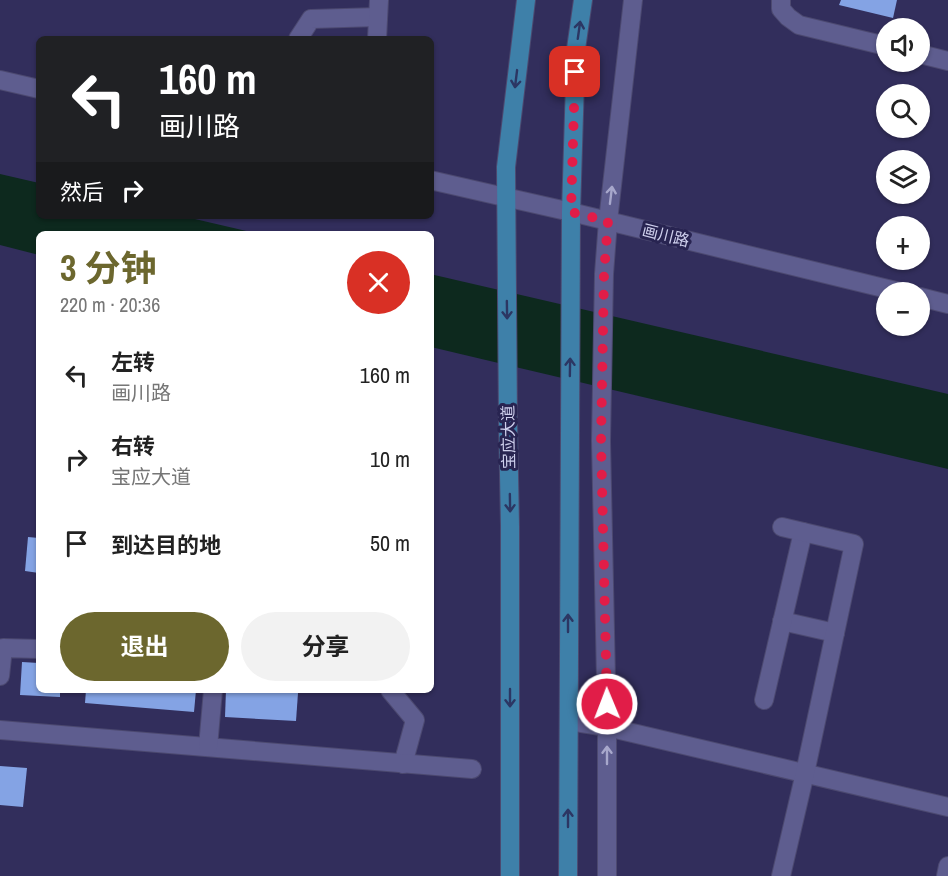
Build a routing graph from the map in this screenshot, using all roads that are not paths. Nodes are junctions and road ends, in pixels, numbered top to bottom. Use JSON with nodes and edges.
{"nodes":[{"id":1,"x":526,"y":0,"type":"edge"},
{"id":2,"x":583,"y":0,"type":"edge"},
{"id":3,"x":633,"y":0,"type":"edge"},
{"id":4,"x":782,"y":0,"type":"edge"},
{"id":5,"x":378,"y":8,"type":"edge"},
{"id":6,"x":300,"y":36,"type":"edge"},
{"id":7,"x":377,"y":36,"type":"edge"},
{"id":8,"x":876,"y":44,"type":"edge"},
{"id":9,"x":930,"y":56,"type":"edge"},
{"id":10,"x":948,"y":61,"type":"edge"},
{"id":11,"x":0,"y":80,"type":"edge"},
{"id":12,"x":36,"y":88,"type":"edge"},
{"id":13,"x":434,"y":181,"type":"edge"},
{"id":14,"x":507,"y":198,"type":"junction"},
{"id":15,"x":571,"y":212,"type":"junction"},
{"id":16,"x":608,"y":221,"type":"junction"},
{"id":17,"x":876,"y":286,"type":"edge"},
{"id":18,"x":930,"y":300,"type":"edge"},
{"id":19,"x":948,"y":304,"type":"edge"},
{"id":20,"x":782,"y":527,"type":"dead end"},
{"id":21,"x":803,"y":532,"type":"junction"},
{"id":22,"x":782,"y":621,"type":"junction"},
{"id":23,"x":835,"y":633,"type":"junction"},
{"id":24,"x":36,"y":649,"type":"edge"},
{"id":25,"x":0,"y":676,"type":"edge"},
{"id":26,"x":213,"y":693,"type":"edge"},
{"id":27,"x":392,"y":693,"type":"edge"},
{"id":28,"x":764,"y":700,"type":"dead end"},
{"id":29,"x":568,"y":721,"type":"junction"},
{"id":30,"x":607,"y":727,"type":"junction"},
{"id":31,"x":0,"y":730,"type":"edge"},
{"id":32,"x":208,"y":747,"type":"junction"},
{"id":33,"x":403,"y":764,"type":"junction"},
{"id":34,"x":472,"y":770,"type":"dead end"},
{"id":35,"x":805,"y":773,"type":"junction"},
{"id":36,"x":948,"y":807,"type":"edge"},
{"id":37,"x":948,"y":866,"type":"edge"},
{"id":38,"x":510,"y":876,"type":"edge"},
{"id":39,"x":568,"y":876,"type":"edge"},
{"id":40,"x":607,"y":876,"type":"edge"},
{"id":41,"x":781,"y":876,"type":"edge"},
{"id":42,"x":946,"y":876,"type":"edge"}],
"edges":[{"from":1,"to":14,"type":"main road","name":"宝应大道","one_way":true},
{"from":15,"to":2,"type":"main road","one_way":true},
{"from":16,"to":3,"type":"street","one_way":true},
{"from":4,"to":8,"type":"street"},
{"from":5,"to":6,"type":"street"},
{"from":5,"to":7,"type":"street"},
{"from":9,"to":10,"type":"street"},
{"from":11,"to":12,"type":"street"},
{"from":13,"to":14,"type":"street","name":"画川路"},
{"from":14,"to":15,"type":"street","name":"画川路"},
{"from":14,"to":38,"type":"main road","name":"宝应大道","one_way":true},
{"from":15,"to":16,"type":"street","name":"画川路"},
{"from":29,"to":15,"type":"main road","one_way":true},
{"from":16,"to":17,"type":"street","name":"画川路"},
{"from":16,"to":30,"type":"street"},
{"from":18,"to":19,"type":"street"},
{"from":20,"to":21,"type":"street"},
{"from":21,"to":22,"type":"street"},
{"from":21,"to":23,"type":"street"},
{"from":22,"to":23,"type":"street"},
{"from":22,"to":28,"type":"street"},
{"from":23,"to":35,"type":"street"},
{"from":24,"to":25,"type":"street"},
{"from":26,"to":32,"type":"street"},
{"from":27,"to":33,"type":"street"},
{"from":29,"to":30,"type":"street"},
{"from":39,"to":29,"type":"main road","one_way":true},
{"from":30,"to":35,"type":"street"},
{"from":40,"to":30,"type":"street","one_way":true},
{"from":31,"to":32,"type":"street"},
{"from":32,"to":33,"type":"street"},
{"from":33,"to":34,"type":"street"},
{"from":35,"to":36,"type":"street"},
{"from":35,"to":41,"type":"street"},
{"from":37,"to":42,"type":"street"}]}
